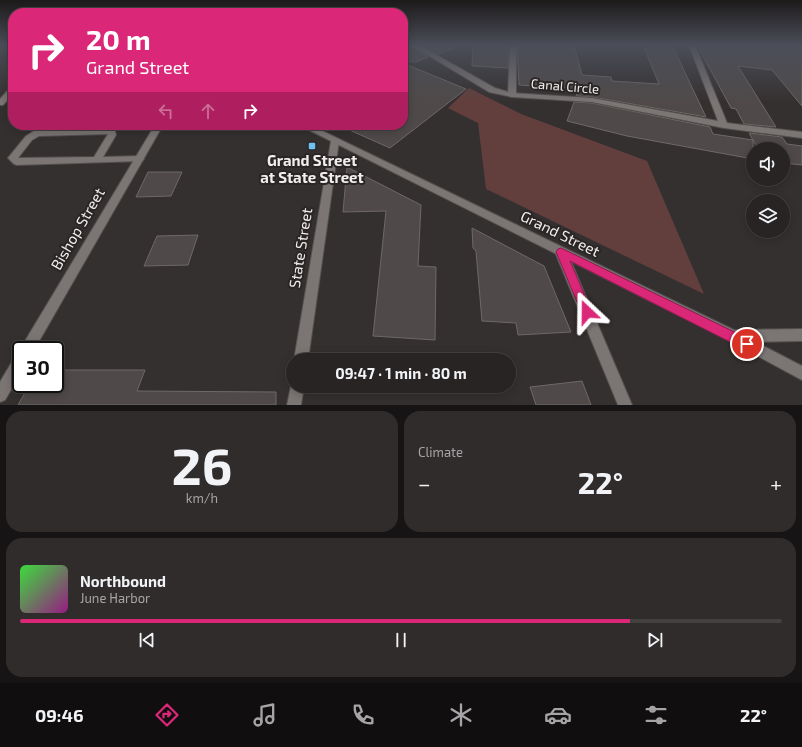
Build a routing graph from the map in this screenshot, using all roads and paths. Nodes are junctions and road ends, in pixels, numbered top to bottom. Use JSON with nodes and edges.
{"nodes":[{"id":1,"x":447,"y":64,"type":"edge"},
{"id":2,"x":513,"y":64,"type":"edge"},
{"id":3,"x":700,"y":64,"type":"edge"},
{"id":4,"x":8,"y":95,"type":"edge"},
{"id":5,"x":512,"y":95,"type":"junction"},
{"id":6,"x":0,"y":103,"type":"edge"},
{"id":7,"x":724,"y":125,"type":"junction"},
{"id":8,"x":156,"y":130,"type":"edge"},
{"id":9,"x":314,"y":130,"type":"edge"},
{"id":10,"x":802,"y":135,"type":"edge"},
{"id":11,"x":335,"y":140,"type":"junction"},
{"id":12,"x":139,"y":159,"type":"junction"},
{"id":13,"x":97,"y":160,"type":"junction"},
{"id":14,"x":561,"y":252,"type":"junction"},
{"id":15,"x":802,"y":335,"type":"edge"},
{"id":16,"x":733,"y":336,"type":"junction"},
{"id":17,"x":32,"y":341,"type":"edge"},
{"id":18,"x":302,"y":353,"type":"edge"},
{"id":19,"x":802,"y":373,"type":"edge"},
{"id":20,"x":12,"y":375,"type":"edge"},
{"id":21,"x":296,"y":393,"type":"edge"},
{"id":22,"x":0,"y":395,"type":"edge"},
{"id":23,"x":294,"y":405,"type":"edge"},
{"id":24,"x":625,"y":405,"type":"edge"}],
"edges":[{"from":1,"to":5,"type":"street","name":"Canal Circle"},
{"from":2,"to":5,"type":"street"},
{"from":3,"to":7,"type":"street"},
{"from":4,"to":6,"type":"street"},
{"from":5,"to":7,"type":"street","name":"Canal Circle"},
{"from":7,"to":10,"type":"street","name":"Canal Circle"},
{"from":8,"to":12,"type":"street","name":"Bishop Street"},
{"from":9,"to":11,"type":"street","name":"Grand Street"},
{"from":11,"to":14,"type":"street","name":"Grand Street"},
{"from":11,"to":18,"type":"street","name":"State Street"},
{"from":12,"to":13,"type":"street"},
{"from":12,"to":17,"type":"street","name":"Bishop Street"},
{"from":13,"to":13,"type":"street"},
{"from":14,"to":16,"type":"street","name":"Grand Street"},
{"from":14,"to":24,"type":"street"},
{"from":15,"to":16,"type":"street"},
{"from":16,"to":19,"type":"street","name":"Grand Street"},
{"from":20,"to":22,"type":"street"},
{"from":21,"to":23,"type":"street"}]}
